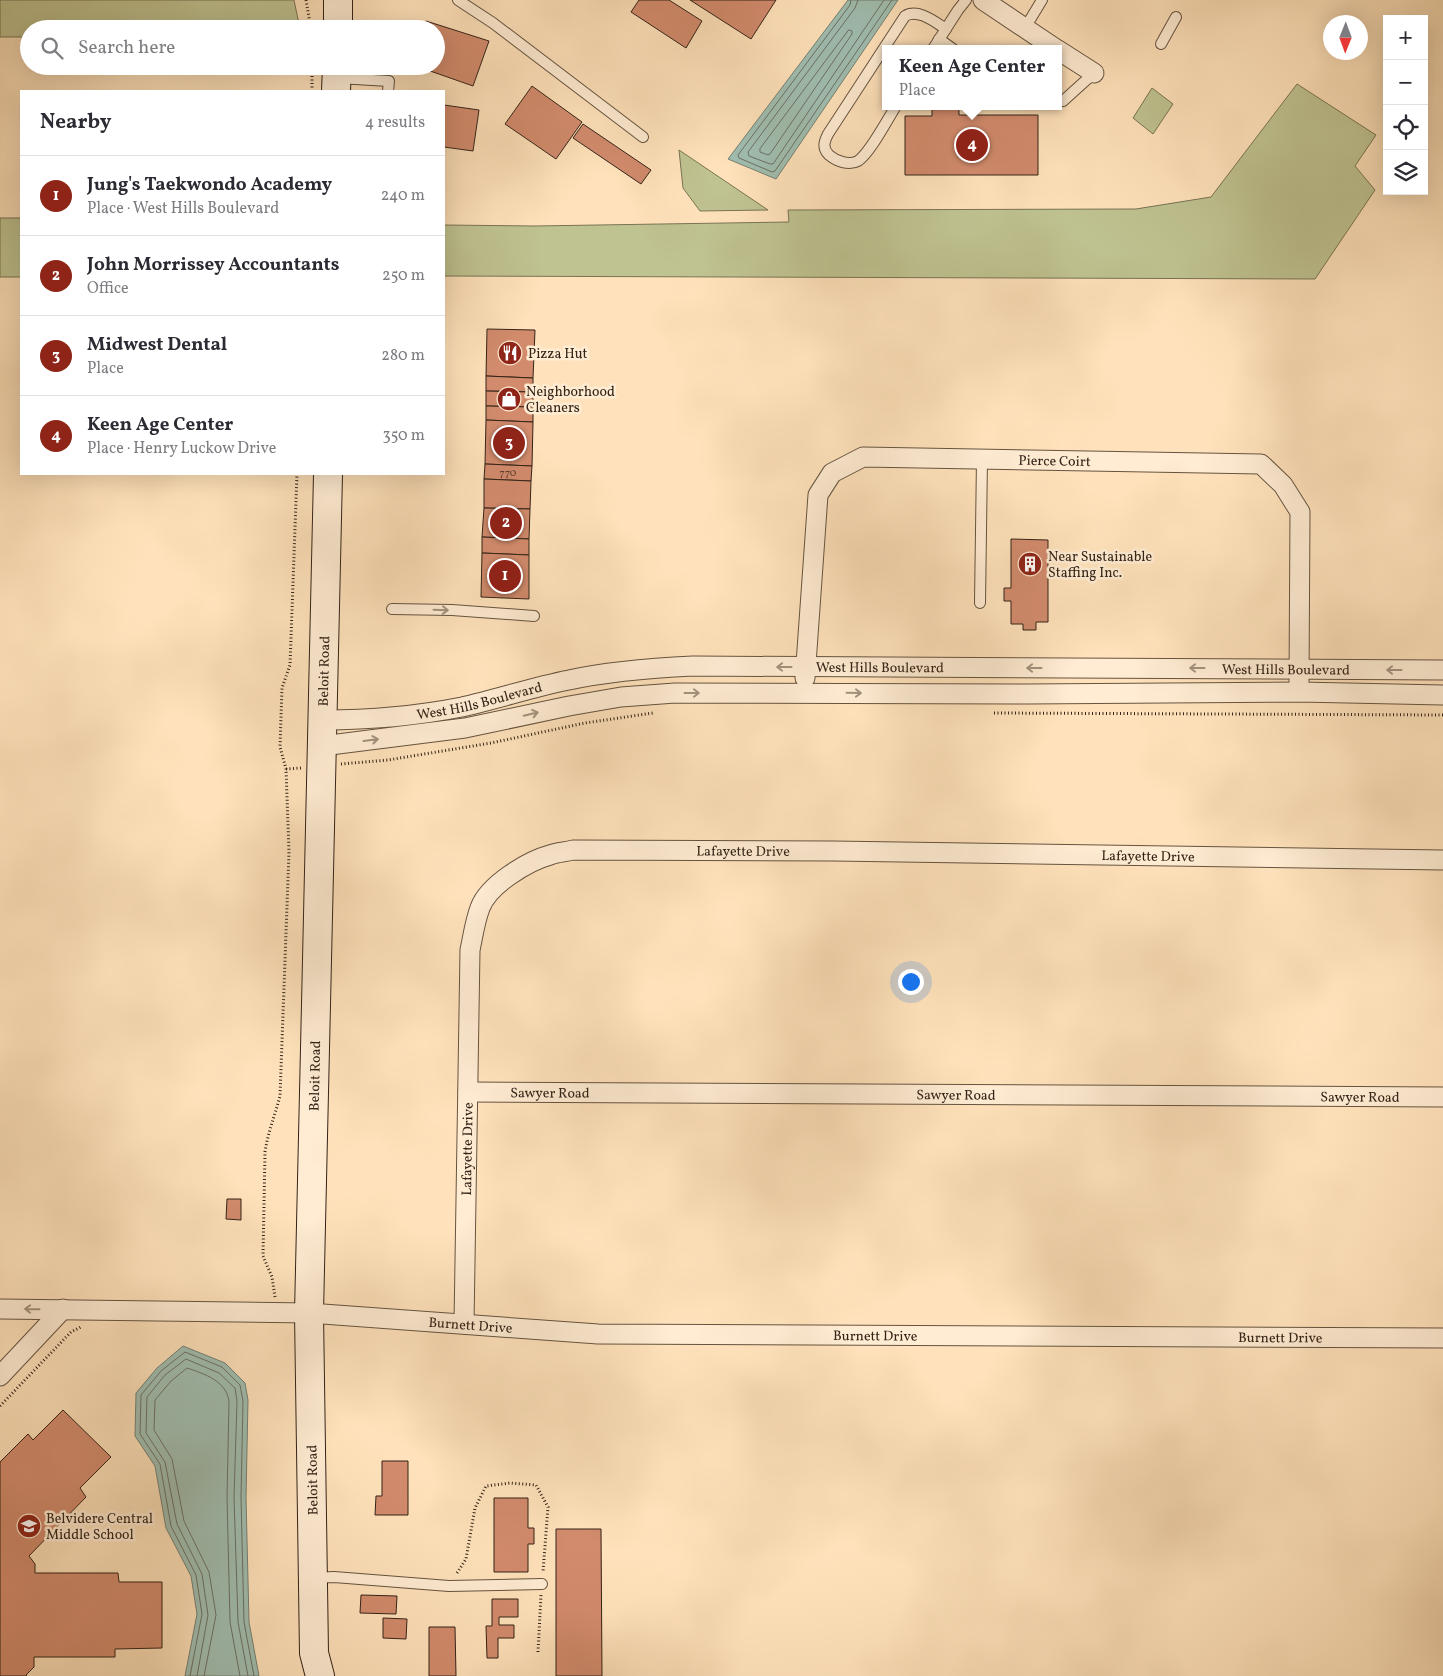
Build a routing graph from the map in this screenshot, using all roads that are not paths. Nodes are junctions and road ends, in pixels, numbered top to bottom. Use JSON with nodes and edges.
{"nodes":[{"id":1,"x":338,"y":0,"type":"edge"},
{"id":2,"x":458,"y":0,"type":"edge"},
{"id":3,"x":966,"y":0,"type":"edge"},
{"id":4,"x":983,"y":0,"type":"edge"},
{"id":5,"x":1042,"y":0,"type":"edge"},
{"id":6,"x":1176,"y":18,"type":"dead end"},
{"id":7,"x":338,"y":20,"type":"edge"},
{"id":8,"x":1025,"y":28,"type":"junction"},
{"id":9,"x":946,"y":29,"type":"junction"},
{"id":10,"x":939,"y":39,"type":"junction"},
{"id":11,"x":1161,"y":44,"type":"dead end"},
{"id":12,"x":887,"y":45,"type":"edge"},
{"id":13,"x":935,"y":45,"type":"edge"},
{"id":14,"x":947,"y":45,"type":"edge"},
{"id":15,"x":1051,"y":45,"type":"edge"},
{"id":16,"x":882,"y":52,"type":"edge"},
{"id":17,"x":1062,"y":52,"type":"edge"},
{"id":18,"x":1094,"y":73,"type":"joint"},
{"id":19,"x":330,"y":75,"type":"edge"},
{"id":20,"x":388,"y":90,"type":"edge"},
{"id":21,"x":1062,"y":101,"type":"edge"},
{"id":22,"x":893,"y":110,"type":"edge"},
{"id":23,"x":643,"y":137,"type":"dead end"},
{"id":24,"x":982,"y":459,"type":"junction"},
{"id":25,"x":328,"y":475,"type":"edge"},
{"id":26,"x":980,"y":604,"type":"dead end"},
{"id":27,"x":392,"y":609,"type":"dead end"},
{"id":28,"x":534,"y":616,"type":"dead end"},
{"id":29,"x":806,"y":667,"type":"junction"},
{"id":30,"x":1299,"y":669,"type":"junction"},
{"id":31,"x":1443,"y":670,"type":"edge"},
{"id":32,"x":804,"y":692,"type":"junction"},
{"id":33,"x":1299,"y":692,"type":"junction"},
{"id":34,"x":1443,"y":694,"type":"edge"},
{"id":35,"x":322,"y":744,"type":"junction"},
{"id":36,"x":1443,"y":860,"type":"edge"},
{"id":37,"x":468,"y":1092,"type":"junction"},
{"id":38,"x":1443,"y":1097,"type":"edge"},
{"id":39,"x":0,"y":1308,"type":"edge"},
{"id":40,"x":63,"y":1309,"type":"junction"},
{"id":41,"x":310,"y":1313,"type":"junction"},
{"id":42,"x":464,"y":1324,"type":"junction"},
{"id":43,"x":1443,"y":1338,"type":"edge"},
{"id":44,"x":0,"y":1376,"type":"edge"},
{"id":45,"x":313,"y":1578,"type":"junction"},
{"id":46,"x":542,"y":1584,"type":"road end"},
{"id":47,"x":320,"y":1676,"type":"edge"}],
"edges":[{"from":1,"to":7,"type":"main road"},
{"from":2,"to":23,"type":"lane"},
{"from":3,"to":9,"type":"lane"},
{"from":4,"to":8,"type":"street"},
{"from":5,"to":8,"type":"lane"},
{"from":6,"to":11,"type":"lane"},
{"from":8,"to":15,"type":"street"},
{"from":9,"to":10,"type":"lane"},
{"from":9,"to":12,"type":"lane"},
{"from":10,"to":13,"type":"lane"},
{"from":10,"to":14,"type":"lane"},
{"from":16,"to":22,"type":"lane"},
{"from":17,"to":18,"type":"street"},
{"from":18,"to":21,"type":"lane"},
{"from":19,"to":20,"type":"lane"},
{"from":24,"to":26,"type":"lane"},
{"from":24,"to":29,"type":"street","name":"Pierce Coirt"},
{"from":24,"to":30,"type":"street","name":"Pierce Coirt"},
{"from":25,"to":35,"type":"main road","name":"Beloit Road"},
{"from":27,"to":28,"type":"lane","one_way":true},
{"from":30,"to":29,"type":"street","name":"West Hills Boulevard","one_way":true},
{"from":29,"to":32,"type":"street","name":"Pierce Coirt"},
{"from":29,"to":35,"type":"street","name":"West Hills Boulevard","one_way":true},
{"from":31,"to":30,"type":"street","name":"West Hills Boulevard","one_way":true},
{"from":30,"to":33,"type":"street","name":"Pierce Coirt"},
{"from":32,"to":33,"type":"street","name":"West Hills Boulevard","one_way":true},
{"from":35,"to":32,"type":"street","name":"West Hills Boulevard","one_way":true},
{"from":33,"to":34,"type":"street","name":"West Hills Boulevard"},
{"from":35,"to":41,"type":"main road","name":"Beloit Road"},
{"from":36,"to":37,"type":"street","name":"Lafayette Drive"},
{"from":37,"to":38,"type":"street","name":"Sawyer Road"},
{"from":37,"to":42,"type":"street","name":"Lafayette Drive"},
{"from":40,"to":39,"type":"street","name":"Burnett Drive","one_way":true},
{"from":40,"to":41,"type":"street","name":"Burnett Drive"},
{"from":40,"to":44,"type":"street"},
{"from":41,"to":42,"type":"street","name":"Burnett Drive"},
{"from":41,"to":45,"type":"main road","name":"Beloit Road"},
{"from":42,"to":43,"type":"street","name":"Burnett Drive"},
{"from":45,"to":46,"type":"lane"},
{"from":45,"to":47,"type":"main road","name":"Beloit Road"}]}
